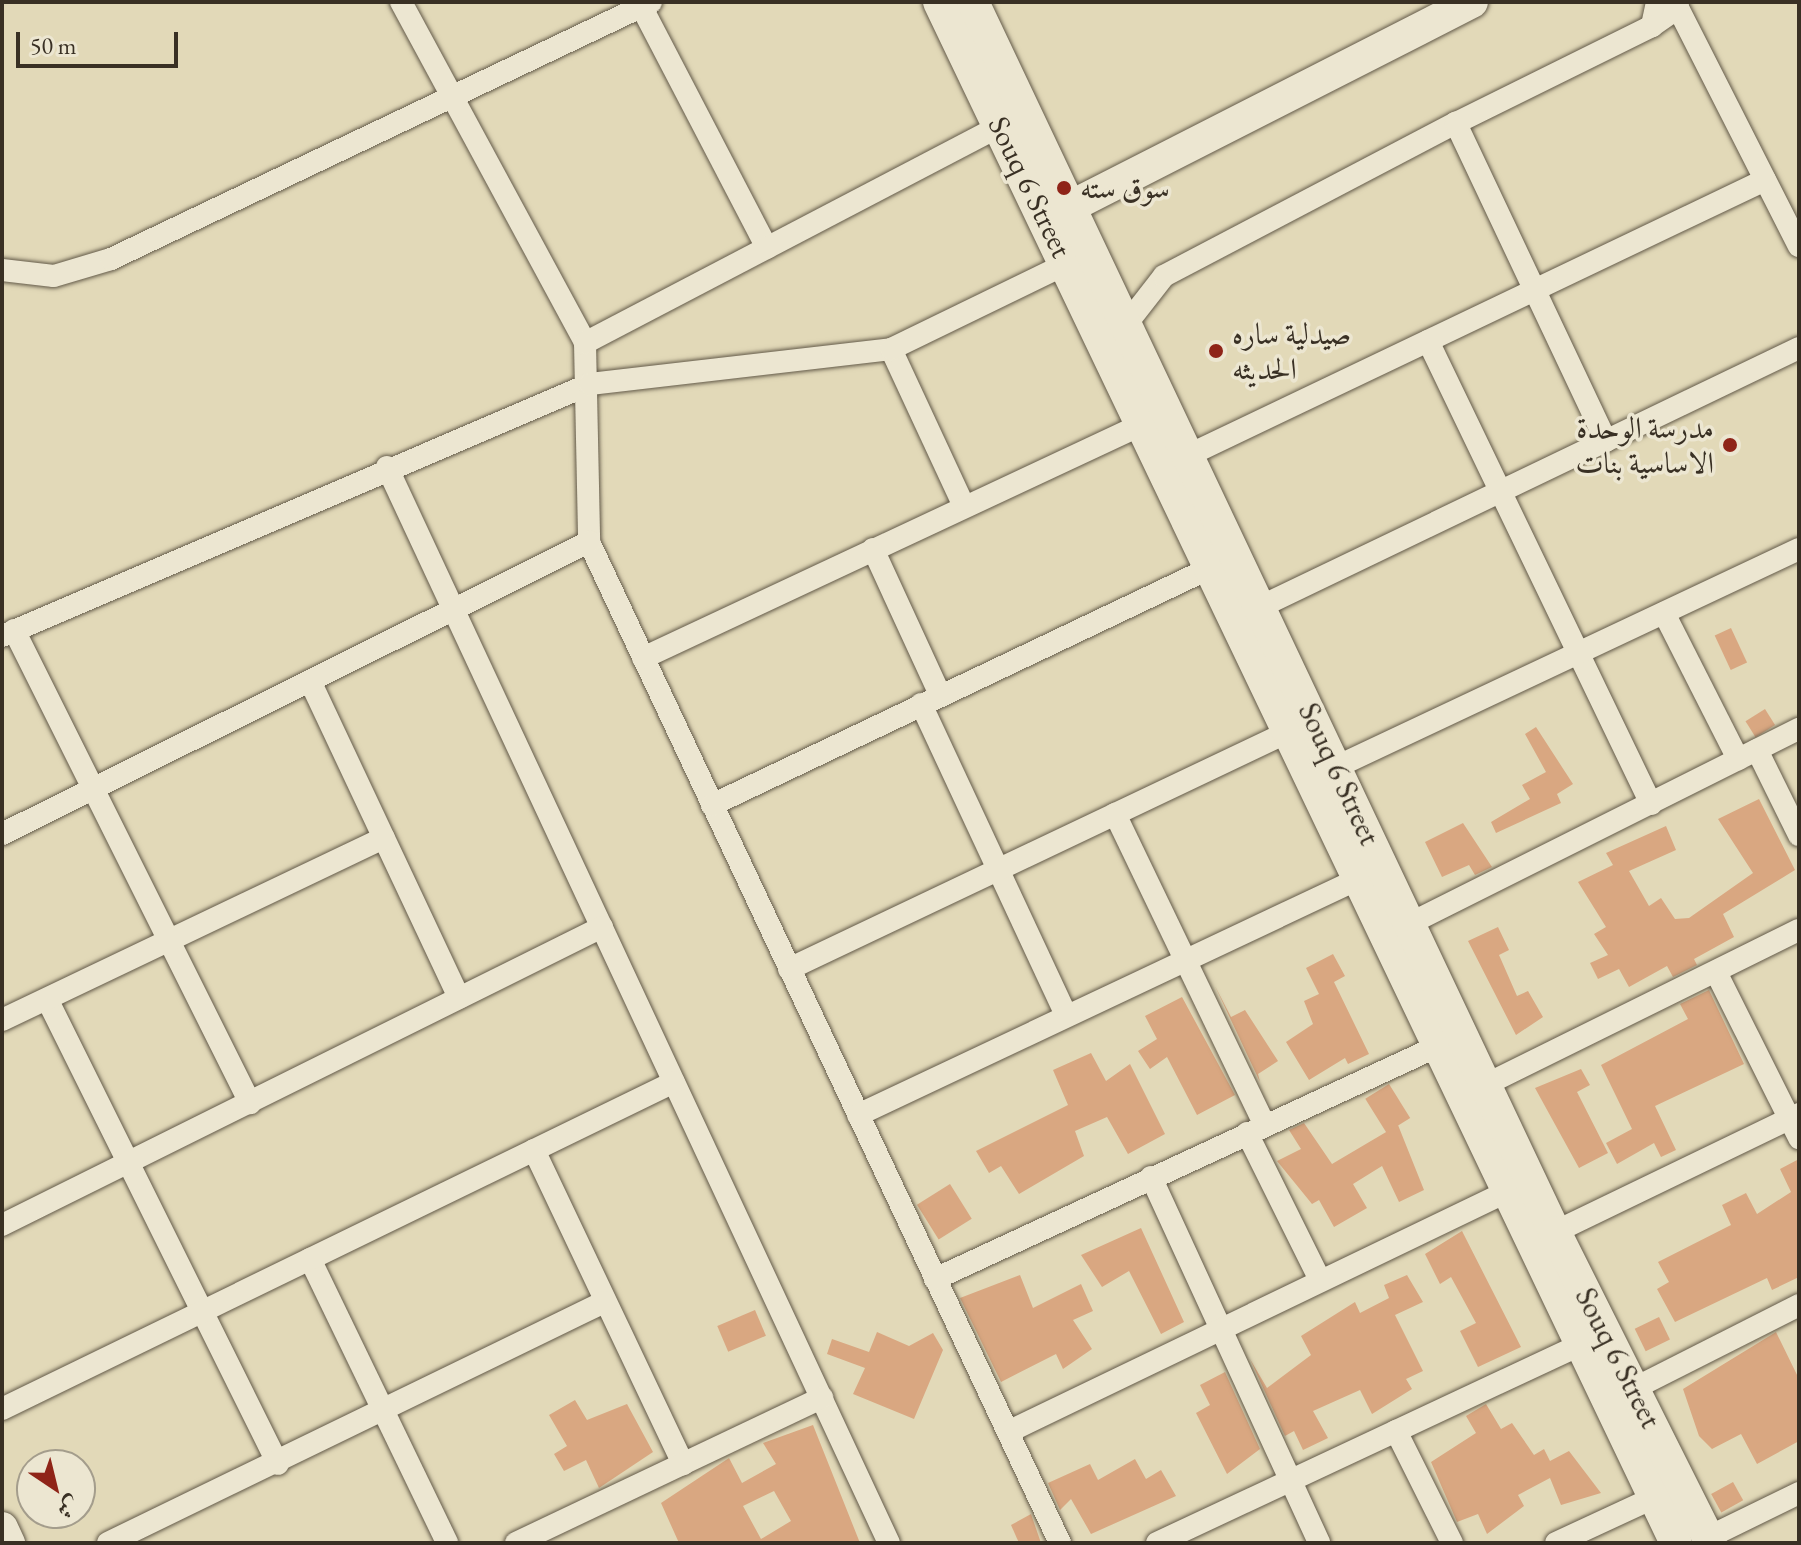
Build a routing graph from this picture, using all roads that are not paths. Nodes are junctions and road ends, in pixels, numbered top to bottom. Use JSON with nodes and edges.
{"nodes":[{"id":1,"x":401,"y":2,"type":"edge"},
{"id":2,"x":939,"y":2,"type":"edge"},
{"id":3,"x":973,"y":2,"type":"edge"},
{"id":4,"x":1472,"y":2,"type":"edge"},
{"id":5,"x":1657,"y":2,"type":"edge"},
{"id":6,"x":644,"y":3,"type":"edge"},
{"id":7,"x":1652,"y":26,"type":"junction"},
{"id":8,"x":453,"y":96,"type":"junction"},
{"id":9,"x":1456,"y":123,"type":"junction"},
{"id":10,"x":1000,"y":126,"type":"junction"},
{"id":11,"x":1765,"y":180,"type":"junction"},
{"id":12,"x":1060,"y":213,"type":"junction"},
{"id":13,"x":1799,"y":246,"type":"edge"},
{"id":14,"x":767,"y":248,"type":"junction"},
{"id":15,"x":1068,"y":263,"type":"junction"},
{"id":16,"x":2,"y":270,"type":"edge"},
{"id":17,"x":1537,"y":292,"type":"junction"},
{"id":18,"x":1128,"y":322,"type":"junction"},
{"id":19,"x":1428,"y":341,"type":"junction"},
{"id":20,"x":585,"y":343,"type":"junction"},
{"id":21,"x":1799,"y":348,"type":"edge"},
{"id":22,"x":891,"y":349,"type":"junction"},
{"id":23,"x":590,"y":384,"type":"junction"},
{"id":24,"x":1145,"y":423,"type":"junction"},
{"id":25,"x":1606,"y":441,"type":"junction"},
{"id":26,"x":1191,"y":454,"type":"junction"},
{"id":27,"x":387,"y":467,"type":"junction"},
{"id":28,"x":1500,"y":493,"type":"junction"},
{"id":29,"x":964,"y":506,"type":"junction"},
{"id":30,"x":589,"y":542,"type":"junction"},
{"id":31,"x":873,"y":549,"type":"junction"},
{"id":32,"x":1799,"y":549,"type":"edge"},
{"id":33,"x":1212,"y":567,"type":"junction"},
{"id":34,"x":1262,"y":606,"type":"junction"},
{"id":35,"x":454,"y":610,"type":"junction"},
{"id":36,"x":1664,"y":613,"type":"junction"},
{"id":37,"x":8,"y":633,"type":"edge"},
{"id":38,"x":1579,"y":654,"type":"junction"},
{"id":39,"x":643,"y":658,"type":"junction"},
{"id":40,"x":310,"y":681,"type":"junction"},
{"id":41,"x":930,"y":700,"type":"junction"},
{"id":42,"x":1799,"y":729,"type":"edge"},
{"id":43,"x":1288,"y":732,"type":"junction"},
{"id":44,"x":1748,"y":755,"type":"junction"},
{"id":45,"x":1334,"y":768,"type":"junction"},
{"id":46,"x":90,"y":791,"type":"junction"},
{"id":47,"x":1651,"y":804,"type":"junction"},
{"id":48,"x":712,"y":805,"type":"junction"},
{"id":49,"x":1115,"y":814,"type":"junction"},
{"id":50,"x":2,"y":834,"type":"edge"},
{"id":51,"x":1799,"y":835,"type":"edge"},
{"id":52,"x":384,"y":838,"type":"junction"},
{"id":53,"x":996,"y":869,"type":"junction"},
{"id":54,"x":1356,"y":880,"type":"junction"},
{"id":55,"x":1409,"y":924,"type":"junction"},
{"id":56,"x":602,"y":927,"type":"junction"},
{"id":57,"x":1799,"y":930,"type":"edge"},
{"id":58,"x":168,"y":943,"type":"junction"},
{"id":59,"x":1185,"y":958,"type":"junction"},
{"id":60,"x":789,"y":969,"type":"junction"},
{"id":61,"x":1716,"y":972,"type":"junction"},
{"id":62,"x":459,"y":998,"type":"junction"},
{"id":63,"x":47,"y":999,"type":"junction"},
{"id":64,"x":1065,"y":1013,"type":"junction"},
{"id":65,"x":2,"y":1020,"type":"edge"},
{"id":66,"x":1436,"y":1047,"type":"junction"},
{"id":67,"x":674,"y":1082,"type":"junction"},
{"id":68,"x":1485,"y":1085,"type":"junction"},
{"id":69,"x":250,"y":1103,"type":"junction"},
{"id":70,"x":858,"y":1115,"type":"junction"},
{"id":71,"x":1796,"y":1123,"type":"edge"},
{"id":72,"x":1256,"y":1129,"type":"junction"},
{"id":73,"x":534,"y":1150,"type":"junction"},
{"id":74,"x":131,"y":1161,"type":"junction"},
{"id":75,"x":1151,"y":1177,"type":"junction"},
{"id":76,"x":1504,"y":1193,"type":"junction"},
{"id":77,"x":2,"y":1225,"type":"edge"},
{"id":78,"x":1555,"y":1232,"type":"junction"},
{"id":79,"x":310,"y":1259,"type":"junction"},
{"id":80,"x":935,"y":1279,"type":"junction"},
{"id":81,"x":1320,"y":1280,"type":"junction"},
{"id":82,"x":604,"y":1302,"type":"junction"},
{"id":83,"x":1799,"y":1305,"type":"edge"},
{"id":84,"x":203,"y":1311,"type":"junction"},
{"id":85,"x":1219,"y":1328,"type":"junction"},
{"id":86,"x":1577,"y":1346,"type":"junction"},
{"id":87,"x":1633,"y":1389,"type":"junction"},
{"id":88,"x":822,"y":1398,"type":"junction"},
{"id":89,"x":2,"y":1409,"type":"edge"},
{"id":90,"x":384,"y":1409,"type":"junction"},
{"id":91,"x":1396,"y":1431,"type":"junction"},
{"id":92,"x":1008,"y":1432,"type":"junction"},
{"id":93,"x":278,"y":1464,"type":"junction"},
{"id":94,"x":683,"y":1464,"type":"junction"},
{"id":95,"x":1289,"y":1482,"type":"junction"},
{"id":96,"x":1799,"y":1493,"type":"edge"},
{"id":97,"x":1653,"y":1498,"type":"junction"},
{"id":98,"x":2,"y":1528,"type":"edge"},
{"id":99,"x":1710,"y":1540,"type":"edge"},
{"id":100,"x":9,"y":1543,"type":"edge"},
{"id":101,"x":108,"y":1543,"type":"edge"},
{"id":102,"x":447,"y":1543,"type":"edge"},
{"id":103,"x":516,"y":1543,"type":"edge"},
{"id":104,"x":889,"y":1543,"type":"edge"},
{"id":105,"x":1060,"y":1543,"type":"edge"},
{"id":106,"x":1157,"y":1543,"type":"edge"},
{"id":107,"x":1319,"y":1543,"type":"edge"},
{"id":108,"x":1452,"y":1543,"type":"edge"},
{"id":109,"x":1556,"y":1543,"type":"edge"},
{"id":110,"x":1676,"y":1543,"type":"edge"}],
"edges":[{"from":1,"to":8,"type":"street"},
{"from":2,"to":10,"type":"street","name":"Souq 6 Street"},
{"from":3,"to":12,"type":"street","name":"Souq 6 Street"},
{"from":4,"to":12,"type":"street"},
{"from":5,"to":7,"type":"street"},
{"from":6,"to":8,"type":"street"},
{"from":6,"to":14,"type":"street"},
{"from":7,"to":9,"type":"street"},
{"from":7,"to":11,"type":"street"},
{"from":8,"to":16,"type":"street"},
{"from":8,"to":20,"type":"street"},
{"from":9,"to":17,"type":"street"},
{"from":9,"to":18,"type":"street"},
{"from":10,"to":12,"type":"street","name":"Souq 6 Street"},
{"from":10,"to":14,"type":"street"},
{"from":11,"to":13,"type":"street"},
{"from":11,"to":17,"type":"street"},
{"from":12,"to":15,"type":"street","name":"Souq 6 Street"},
{"from":12,"to":18,"type":"street","name":"Souq 6 Street"},
{"from":14,"to":20,"type":"street"},
{"from":15,"to":22,"type":"street"},
{"from":15,"to":24,"type":"street","name":"Souq 6 Street"},
{"from":17,"to":19,"type":"street"},
{"from":17,"to":25,"type":"street"},
{"from":18,"to":26,"type":"street","name":"Souq 6 Street"},
{"from":19,"to":26,"type":"street"},
{"from":19,"to":28,"type":"street"},
{"from":20,"to":23,"type":"street"},
{"from":21,"to":25,"type":"street"},
{"from":22,"to":23,"type":"street"},
{"from":22,"to":29,"type":"street"},
{"from":23,"to":27,"type":"street"},
{"from":23,"to":30,"type":"street"},
{"from":24,"to":29,"type":"street"},
{"from":24,"to":33,"type":"street","name":"Souq 6 Street"},
{"from":25,"to":28,"type":"street"},
{"from":26,"to":34,"type":"street","name":"Souq 6 Street"},
{"from":27,"to":35,"type":"street"},
{"from":27,"to":37,"type":"street"},
{"from":28,"to":34,"type":"street"},
{"from":28,"to":38,"type":"street"},
{"from":29,"to":31,"type":"street"},
{"from":30,"to":35,"type":"street"},
{"from":30,"to":39,"type":"street"},
{"from":31,"to":39,"type":"street"},
{"from":31,"to":41,"type":"street"},
{"from":32,"to":36,"type":"street"},
{"from":33,"to":41,"type":"street"},
{"from":33,"to":43,"type":"street","name":"Souq 6 Street"},
{"from":34,"to":45,"type":"street","name":"Souq 6 Street"},
{"from":35,"to":40,"type":"street"},
{"from":35,"to":56,"type":"street"},
{"from":36,"to":38,"type":"street"},
{"from":36,"to":44,"type":"street"},
{"from":37,"to":46,"type":"street"},
{"from":38,"to":45,"type":"street"},
{"from":38,"to":47,"type":"street"},
{"from":39,"to":48,"type":"street"},
{"from":40,"to":46,"type":"street"},
{"from":40,"to":52,"type":"street"},
{"from":41,"to":48,"type":"street"},
{"from":41,"to":53,"type":"street"},
{"from":42,"to":44,"type":"street"},
{"from":43,"to":49,"type":"street"},
{"from":43,"to":54,"type":"street","name":"Souq 6 Street"},
{"from":44,"to":47,"type":"street"},
{"from":44,"to":51,"type":"street"},
{"from":45,"to":55,"type":"street","name":"Souq 6 Street"},
{"from":46,"to":50,"type":"street"},
{"from":46,"to":58,"type":"street"},
{"from":47,"to":55,"type":"street"},
{"from":48,"to":60,"type":"street"},
{"from":49,"to":53,"type":"street"},
{"from":49,"to":59,"type":"street"},
{"from":52,"to":58,"type":"street"},
{"from":52,"to":62,"type":"street"},
{"from":53,"to":60,"type":"street"},
{"from":53,"to":64,"type":"street"},
{"from":54,"to":59,"type":"street"},
{"from":54,"to":66,"type":"street","name":"Souq 6 Street"},
{"from":55,"to":68,"type":"street","name":"Souq 6 Street"},
{"from":56,"to":62,"type":"street"},
{"from":56,"to":67,"type":"street"},
{"from":57,"to":61,"type":"street"},
{"from":58,"to":63,"type":"street"},
{"from":58,"to":69,"type":"street"},
{"from":59,"to":64,"type":"street"},
{"from":59,"to":72,"type":"street"},
{"from":60,"to":70,"type":"street"},
{"from":61,"to":68,"type":"street"},
{"from":61,"to":71,"type":"street"},
{"from":62,"to":69,"type":"street"},
{"from":63,"to":65,"type":"street"},
{"from":63,"to":74,"type":"street"},
{"from":64,"to":70,"type":"street"},
{"from":66,"to":72,"type":"street"},
{"from":66,"to":76,"type":"street","name":"Souq 6 Street"},
{"from":67,"to":73,"type":"street"},
{"from":67,"to":88,"type":"street"},
{"from":68,"to":78,"type":"street","name":"Souq 6 Street"},
{"from":69,"to":74,"type":"street"},
{"from":70,"to":80,"type":"street"},
{"from":71,"to":78,"type":"street"},
{"from":72,"to":75,"type":"street"},
{"from":72,"to":81,"type":"street"},
{"from":73,"to":79,"type":"street"},
{"from":73,"to":82,"type":"street"},
{"from":74,"to":77,"type":"street"},
{"from":74,"to":84,"type":"street"},
{"from":75,"to":80,"type":"street"},
{"from":75,"to":85,"type":"street"},
{"from":76,"to":81,"type":"street"},
{"from":76,"to":86,"type":"street","name":"Souq 6 Street"},
{"from":78,"to":87,"type":"street","name":"Souq 6 Street"},
{"from":79,"to":84,"type":"street"},
{"from":79,"to":90,"type":"street"},
{"from":80,"to":92,"type":"street"},
{"from":81,"to":85,"type":"street"},
{"from":82,"to":90,"type":"street"},
{"from":82,"to":94,"type":"street"},
{"from":83,"to":87,"type":"street"},
{"from":84,"to":89,"type":"street"},
{"from":84,"to":93,"type":"street"},
{"from":85,"to":92,"type":"street"},
{"from":85,"to":95,"type":"street"},
{"from":86,"to":91,"type":"street"},
{"from":86,"to":97,"type":"street","name":"Souq 6 Street"},
{"from":87,"to":99,"type":"street","name":"Souq 6 Street"},
{"from":88,"to":94,"type":"street"},
{"from":88,"to":104,"type":"street"},
{"from":90,"to":93,"type":"street"},
{"from":90,"to":102,"type":"street"},
{"from":91,"to":95,"type":"street"},
{"from":91,"to":108,"type":"street"},
{"from":92,"to":105,"type":"street"},
{"from":93,"to":101,"type":"street"},
{"from":94,"to":103,"type":"street"},
{"from":95,"to":106,"type":"street"},
{"from":95,"to":107,"type":"street"},
{"from":96,"to":99,"type":"street"},
{"from":97,"to":109,"type":"street"},
{"from":97,"to":110,"type":"street","name":"Souq 6 Street"},
{"from":98,"to":100,"type":"street"}]}
